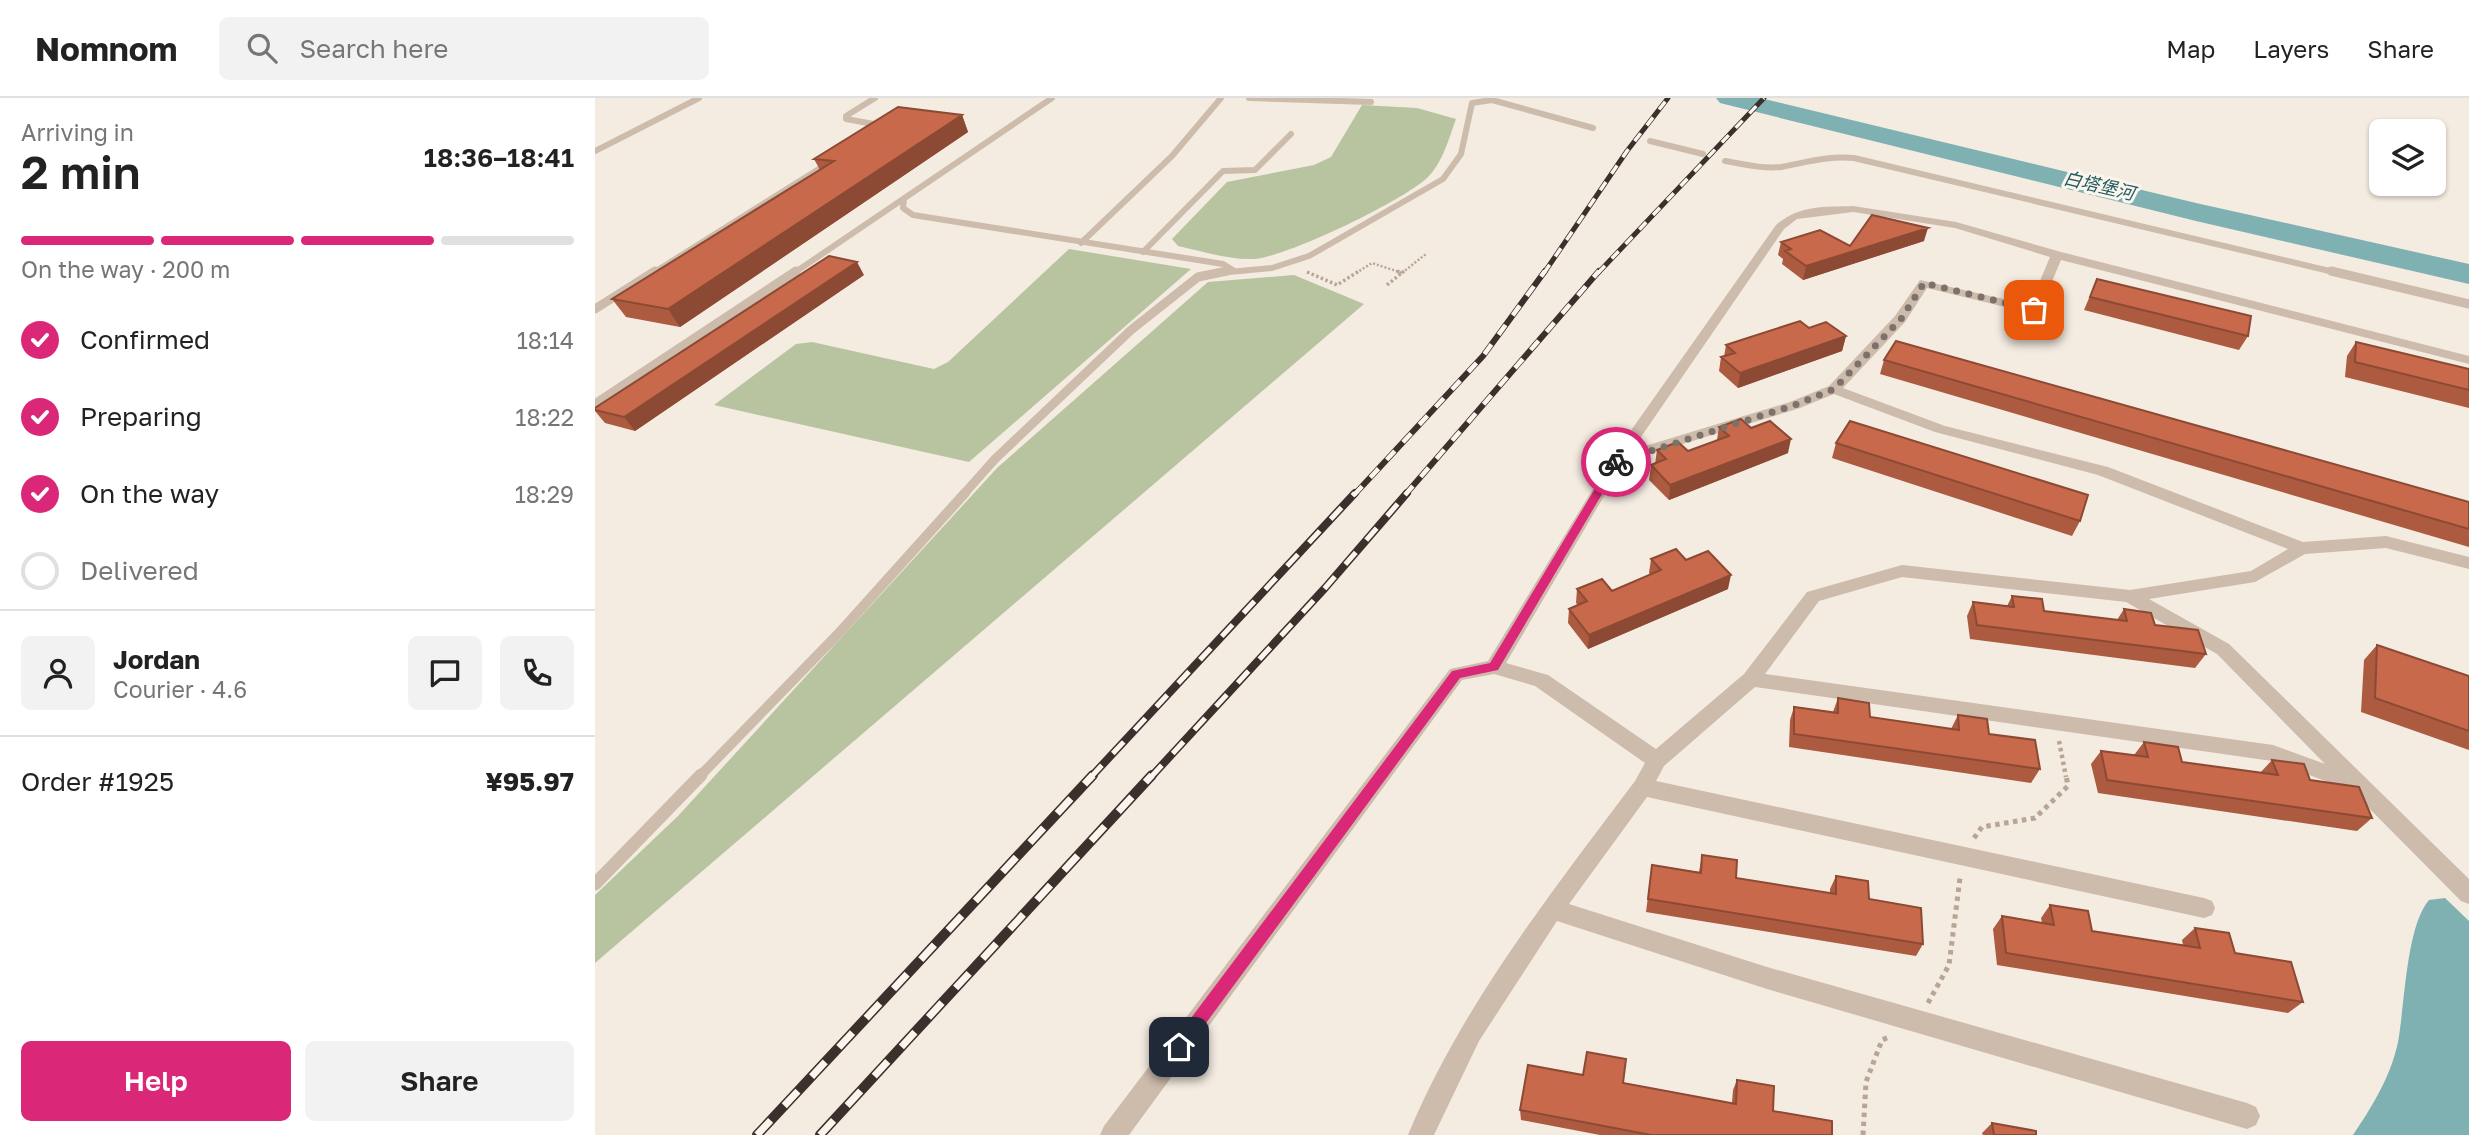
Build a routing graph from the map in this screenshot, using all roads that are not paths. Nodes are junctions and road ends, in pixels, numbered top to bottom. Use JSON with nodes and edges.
{"nodes":[{"id":1,"x":699,"y":98,"type":"edge"},
{"id":2,"x":875,"y":98,"type":"edge"},
{"id":3,"x":1052,"y":98,"type":"edge"},
{"id":4,"x":1221,"y":98,"type":"edge"},
{"id":5,"x":1249,"y":98,"type":"edge"},
{"id":6,"x":1473,"y":100,"type":"edge"},
{"id":7,"x":1371,"y":102,"type":"dead end"},
{"id":8,"x":1593,"y":128,"type":"dead end"},
{"id":9,"x":1291,"y":134,"type":"dead end"},
{"id":10,"x":871,"y":136,"type":"edge"},
{"id":11,"x":1650,"y":141,"type":"dead end"},
{"id":12,"x":595,"y":151,"type":"edge"},
{"id":13,"x":1703,"y":154,"type":"dead end"},
{"id":14,"x":836,"y":158,"type":"edge"},
{"id":15,"x":1725,"y":161,"type":"dead end"},
{"id":16,"x":904,"y":200,"type":"junction"},
{"id":17,"x":1081,"y":243,"type":"junction"},
{"id":18,"x":1143,"y":252,"type":"junction"},
{"id":19,"x":2057,"y":255,"type":"junction"},
{"id":20,"x":1233,"y":270,"type":"junction"},
{"id":21,"x":2469,"y":304,"type":"edge"},
{"id":22,"x":595,"y":309,"type":"edge"},
{"id":23,"x":2469,"y":360,"type":"edge"},
{"id":24,"x":1834,"y":389,"type":"junction"},
{"id":25,"x":595,"y":404,"type":"edge"},
{"id":26,"x":1618,"y":459,"type":"junction"},
{"id":27,"x":2302,"y":548,"type":"junction"},
{"id":28,"x":2469,"y":563,"type":"edge"},
{"id":29,"x":2130,"y":596,"type":"junction"},
{"id":30,"x":1494,"y":667,"type":"junction"},
{"id":31,"x":1751,"y":679,"type":"junction"},
{"id":32,"x":1657,"y":760,"type":"junction"},
{"id":33,"x":2360,"y":785,"type":"junction"},
{"id":34,"x":1642,"y":788,"type":"junction"},
{"id":35,"x":595,"y":884,"type":"edge"},
{"id":36,"x":2469,"y":894,"type":"edge"},
{"id":37,"x":2204,"y":908,"type":"dead end"},
{"id":38,"x":1552,"y":909,"type":"junction"},
{"id":39,"x":2247,"y":1116,"type":"dead end"},
{"id":40,"x":1113,"y":1135,"type":"edge"},
{"id":41,"x":1421,"y":1135,"type":"edge"}],
"edges":[{"from":1,"to":12,"type":"lane"},
{"from":2,"to":10,"type":"lane"},
{"from":3,"to":16,"type":"lane"},
{"from":4,"to":17,"type":"lane"},
{"from":5,"to":7,"type":"lane"},
{"from":6,"to":8,"type":"lane"},
{"from":6,"to":20,"type":"lane"},
{"from":9,"to":18,"type":"lane"},
{"from":11,"to":13,"type":"lane"},
{"from":14,"to":22,"type":"lane"},
{"from":15,"to":21,"type":"lane"},
{"from":16,"to":17,"type":"lane"},
{"from":16,"to":25,"type":"lane"},
{"from":17,"to":18,"type":"lane"},
{"from":18,"to":20,"type":"lane"},
{"from":19,"to":23,"type":"street"},
{"from":19,"to":24,"type":"street"},
{"from":19,"to":26,"type":"street"},
{"from":20,"to":35,"type":"lane"},
{"from":24,"to":26,"type":"street"},
{"from":24,"to":27,"type":"street"},
{"from":26,"to":30,"type":"street"},
{"from":27,"to":28,"type":"street"},
{"from":27,"to":29,"type":"street"},
{"from":29,"to":31,"type":"street"},
{"from":29,"to":33,"type":"street"},
{"from":30,"to":32,"type":"street"},
{"from":30,"to":40,"type":"street"},
{"from":31,"to":32,"type":"street"},
{"from":31,"to":33,"type":"street"},
{"from":32,"to":34,"type":"street"},
{"from":33,"to":36,"type":"street"},
{"from":34,"to":37,"type":"street"},
{"from":34,"to":38,"type":"street"},
{"from":38,"to":39,"type":"street"},
{"from":38,"to":41,"type":"street"}]}
